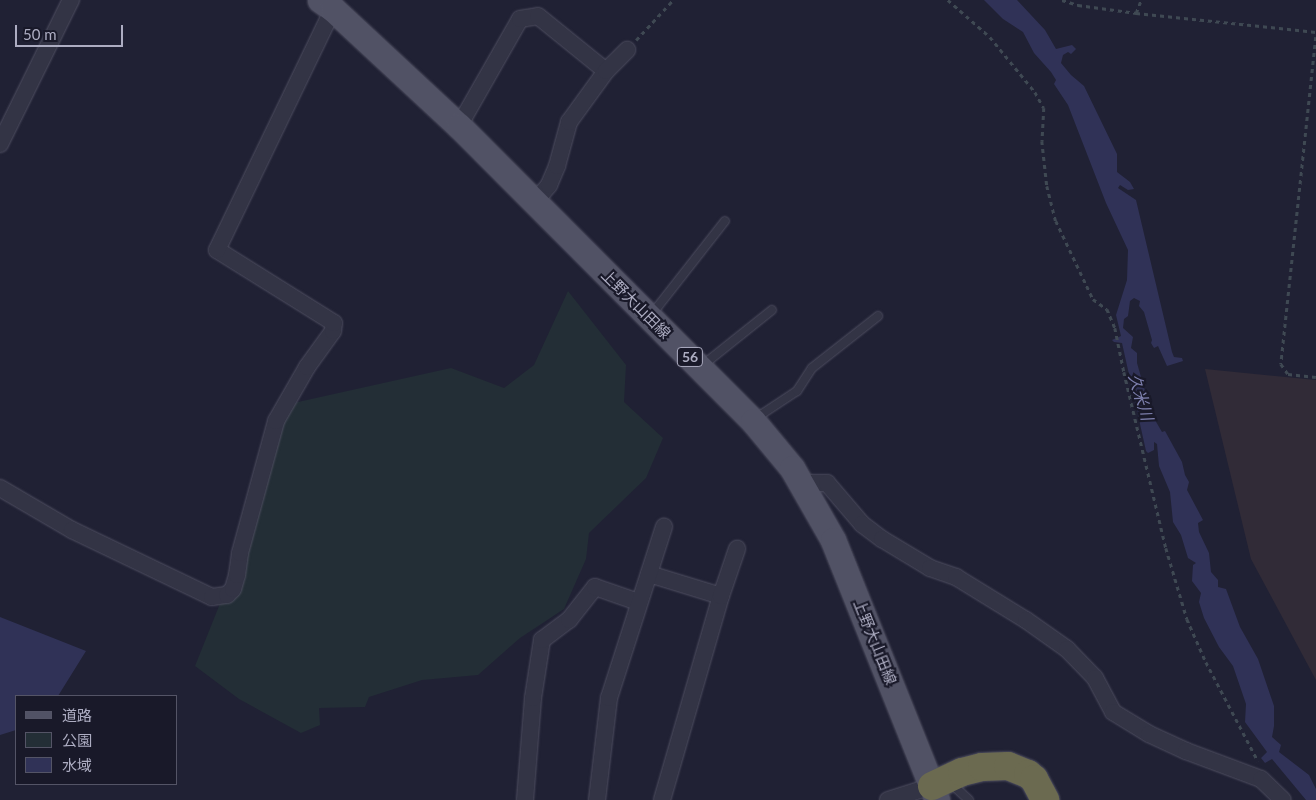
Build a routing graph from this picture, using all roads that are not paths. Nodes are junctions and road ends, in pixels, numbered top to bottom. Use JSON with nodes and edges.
{"nodes":[{"id":1,"x":70,"y":0,"type":"edge"},
{"id":2,"x":326,"y":5,"type":"edge"},
{"id":3,"x":627,"y":50,"type":"road end"},
{"id":4,"x":606,"y":71,"type":"junction"},
{"id":5,"x":459,"y":126,"type":"junction"},
{"id":6,"x":0,"y":144,"type":"edge"},
{"id":7,"x":534,"y":203,"type":"junction"},
{"id":8,"x":725,"y":221,"type":"dead end"},
{"id":9,"x":772,"y":310,"type":"dead end"},
{"id":10,"x":878,"y":316,"type":"dead end"},
{"id":11,"x":650,"y":317,"type":"junction"},
{"id":12,"x":700,"y":367,"type":"junction"},
{"id":13,"x":753,"y":421,"type":"junction"},
{"id":14,"x":0,"y":488,"type":"edge"},
{"id":15,"x":804,"y":489,"type":"junction"},
{"id":16,"x":664,"y":527,"type":"dead end"},
{"id":17,"x":738,"y":549,"type":"dead end"},
{"id":18,"x":650,"y":574,"type":"junction"},
{"id":19,"x":721,"y":596,"type":"junction"},
{"id":20,"x":638,"y":602,"type":"junction"},
{"id":21,"x":946,"y":793,"type":"edge"},
{"id":22,"x":525,"y":800,"type":"edge"},
{"id":23,"x":597,"y":800,"type":"edge"},
{"id":24,"x":662,"y":800,"type":"edge"},
{"id":25,"x":888,"y":800,"type":"edge"},
{"id":26,"x":1030,"y":800,"type":"edge"},
{"id":27,"x":1045,"y":800,"type":"edge"},
{"id":28,"x":1283,"y":800,"type":"edge"}],
"edges":[{"from":1,"to":6,"type":"street"},
{"from":2,"to":5,"type":"main road","name":"上野大山田線","number":"56"},
{"from":2,"to":14,"type":"street"},
{"from":3,"to":4,"type":"street"},
{"from":4,"to":5,"type":"street"},
{"from":4,"to":7,"type":"street"},
{"from":5,"to":7,"type":"main road","name":"上野大山田線","number":"56"},
{"from":7,"to":11,"type":"main road","name":"上野大山田線","number":"56"},
{"from":8,"to":11,"type":"lane"},
{"from":9,"to":12,"type":"lane"},
{"from":10,"to":13,"type":"lane"},
{"from":11,"to":12,"type":"main road","name":"上野大山田線","number":"56"},
{"from":12,"to":13,"type":"main road","name":"上野大山田線","number":"56"},
{"from":13,"to":15,"type":"main road","name":"上野大山田線","number":"56"},
{"from":15,"to":21,"type":"main road","name":"上野大山田線","number":"56"},
{"from":15,"to":28,"type":"street"},
{"from":16,"to":18,"type":"street"},
{"from":17,"to":19,"type":"street"},
{"from":18,"to":19,"type":"street"},
{"from":18,"to":20,"type":"street"},
{"from":19,"to":24,"type":"street"},
{"from":20,"to":22,"type":"street"},
{"from":20,"to":23,"type":"street"},
{"from":21,"to":25,"type":"street"},
{"from":21,"to":26,"type":"highway"},
{"from":21,"to":27,"type":"highway"}]}
